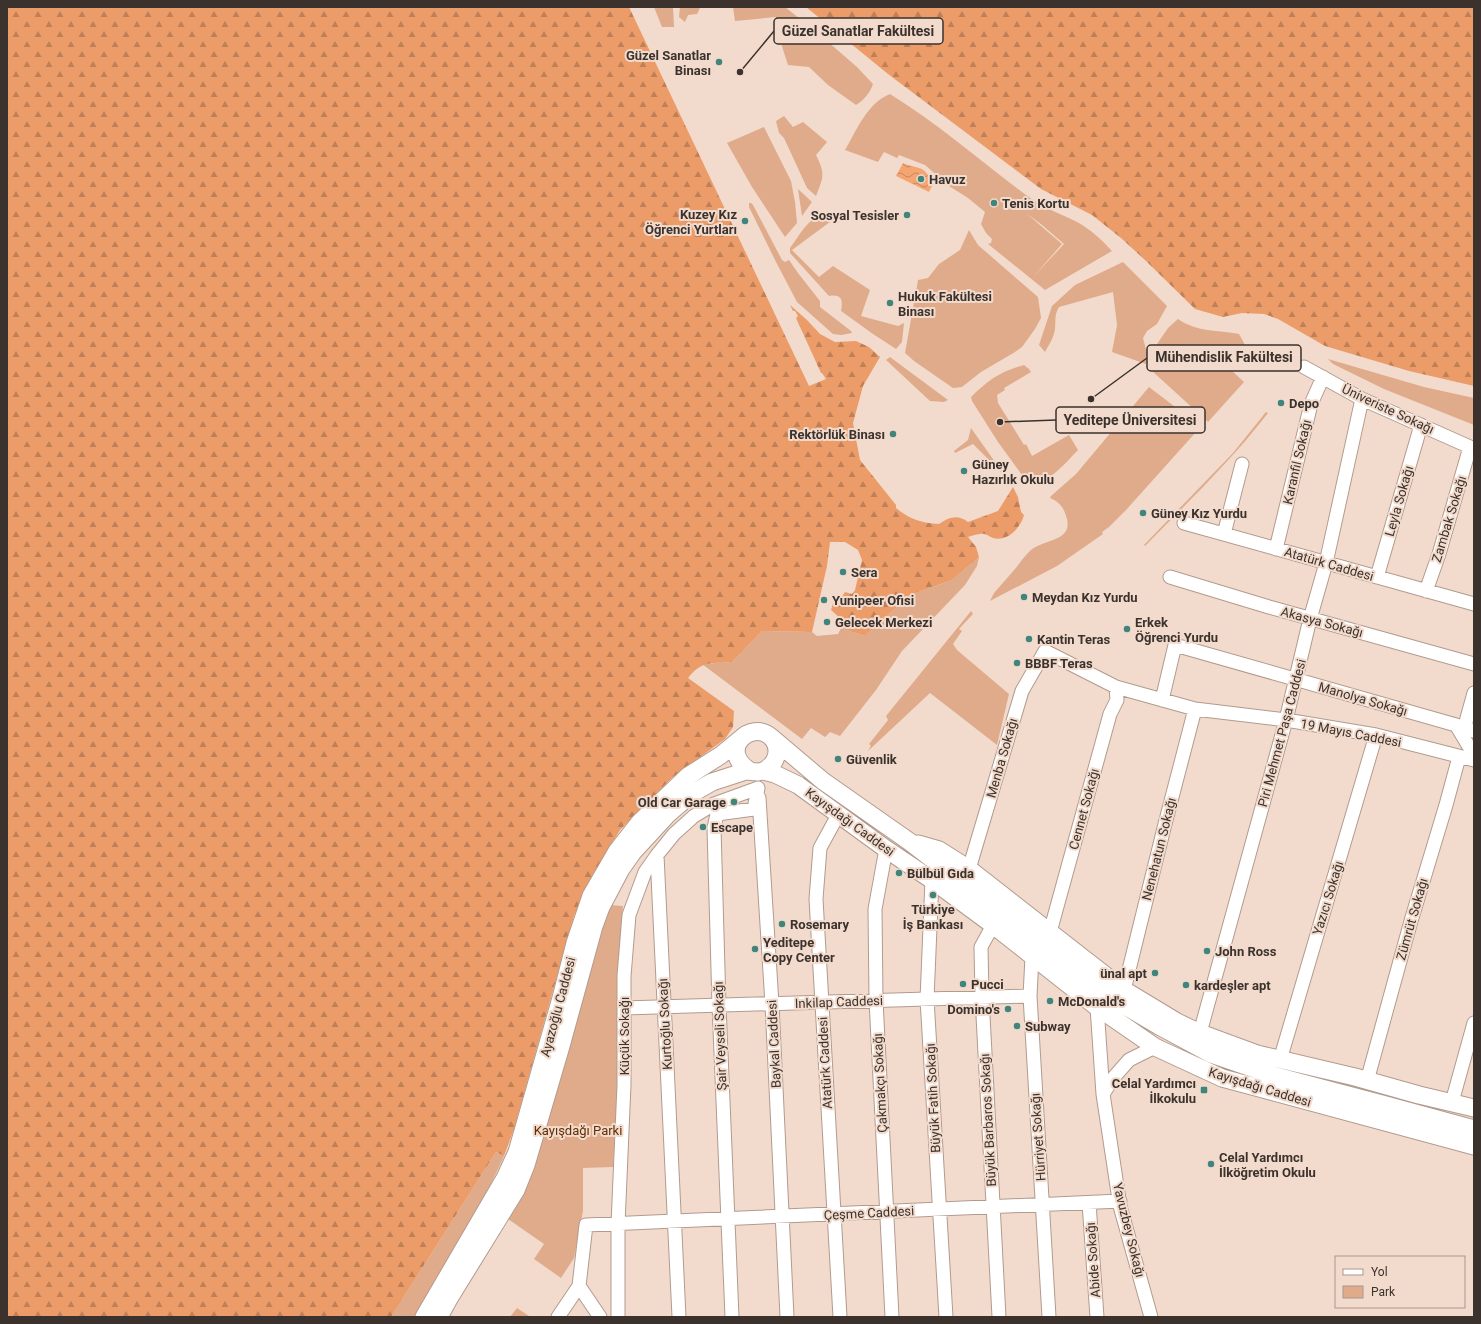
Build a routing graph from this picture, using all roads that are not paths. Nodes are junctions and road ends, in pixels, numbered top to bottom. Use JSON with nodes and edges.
{"nodes":[{"id":1,"x":1304,"y":367,"type":"dead end"},
{"id":2,"x":1323,"y":377,"type":"junction"},
{"id":3,"x":1362,"y":399,"type":"junction"},
{"id":4,"x":1421,"y":425,"type":"junction"},
{"id":5,"x":1472,"y":448,"type":"edge"},
{"id":6,"x":1242,"y":464,"type":"dead end"},
{"id":7,"x":1184,"y":523,"type":"dead end"},
{"id":8,"x":1224,"y":534,"type":"junction"},
{"id":9,"x":1276,"y":549,"type":"junction"},
{"id":10,"x":1326,"y":563,"type":"junction"},
{"id":11,"x":1377,"y":577,"type":"junction"},
{"id":12,"x":1170,"y":578,"type":"dead end"},
{"id":13,"x":1426,"y":591,"type":"junction"},
{"id":14,"x":1474,"y":604,"type":"edge"},
{"id":15,"x":1310,"y":619,"type":"junction"},
{"id":16,"x":1045,"y":651,"type":"joint"},
{"id":17,"x":1474,"y":664,"type":"edge"},
{"id":18,"x":1296,"y":680,"type":"junction"},
{"id":19,"x":1116,"y":687,"type":"junction"},
{"id":20,"x":1474,"y":693,"type":"edge"},
{"id":21,"x":1162,"y":700,"type":"junction"},
{"id":22,"x":1195,"y":709,"type":"junction"},
{"id":23,"x":1286,"y":720,"type":"junction"},
{"id":24,"x":1464,"y":728,"type":"edge"},
{"id":25,"x":744,"y":736,"type":"junction"},
{"id":26,"x":1376,"y":736,"type":"junction"},
{"id":27,"x":771,"y":737,"type":"junction"},
{"id":28,"x":1474,"y":755,"type":"edge"},
{"id":29,"x":1459,"y":757,"type":"junction"},
{"id":30,"x":1474,"y":760,"type":"edge"},
{"id":31,"x":757,"y":775,"type":"junction"},
{"id":32,"x":838,"y":815,"type":"junction"},
{"id":33,"x":910,"y":842,"type":"junction"},
{"id":34,"x":886,"y":849,"type":"junction"},
{"id":35,"x":657,"y":855,"type":"junction"},
{"id":36,"x":969,"y":869,"type":"junction"},
{"id":37,"x":932,"y":880,"type":"junction"},
{"id":38,"x":993,"y":925,"type":"junction"},
{"id":39,"x":1050,"y":932,"type":"junction"},
{"id":40,"x":1032,"y":957,"type":"junction"},
{"id":41,"x":1120,"y":995,"type":"junction"},
{"id":42,"x":1030,"y":996,"type":"junction"},
{"id":43,"x":982,"y":997,"type":"junction"},
{"id":44,"x":927,"y":999,"type":"junction"},
{"id":45,"x":876,"y":1000,"type":"junction"},
{"id":46,"x":822,"y":1002,"type":"junction"},
{"id":47,"x":772,"y":1004,"type":"junction"},
{"id":48,"x":719,"y":1005,"type":"junction"},
{"id":49,"x":664,"y":1007,"type":"junction"},
{"id":50,"x":1097,"y":1007,"type":"junction"},
{"id":51,"x":624,"y":1008,"type":"junction"},
{"id":52,"x":1474,"y":1023,"type":"edge"},
{"id":53,"x":1198,"y":1040,"type":"junction"},
{"id":54,"x":1154,"y":1047,"type":"junction"},
{"id":55,"x":1280,"y":1060,"type":"junction"},
{"id":56,"x":1186,"y":1062,"type":"junction"},
{"id":57,"x":1367,"y":1081,"type":"junction"},
{"id":58,"x":1103,"y":1094,"type":"junction"},
{"id":59,"x":1452,"y":1102,"type":"junction"},
{"id":60,"x":1474,"y":1108,"type":"edge"},
{"id":61,"x":1474,"y":1129,"type":"edge"},
{"id":62,"x":1474,"y":1146,"type":"edge"},
{"id":63,"x":1120,"y":1202,"type":"junction"},
{"id":64,"x":1089,"y":1203,"type":"junction"},
{"id":65,"x":1042,"y":1205,"type":"junction"},
{"id":66,"x":993,"y":1207,"type":"junction"},
{"id":67,"x":940,"y":1209,"type":"junction"},
{"id":68,"x":886,"y":1212,"type":"junction"},
{"id":69,"x":834,"y":1214,"type":"junction"},
{"id":70,"x":782,"y":1216,"type":"junction"},
{"id":71,"x":728,"y":1219,"type":"junction"},
{"id":72,"x":674,"y":1221,"type":"junction"},
{"id":73,"x":618,"y":1224,"type":"junction"},
{"id":74,"x":580,"y":1282,"type":"junction"},
{"id":75,"x":559,"y":1316,"type":"edge"},
{"id":76,"x":424,"y":1317,"type":"edge"},
{"id":77,"x":439,"y":1317,"type":"edge"},
{"id":78,"x":600,"y":1317,"type":"edge"},
{"id":79,"x":618,"y":1317,"type":"edge"},
{"id":80,"x":679,"y":1317,"type":"edge"},
{"id":81,"x":732,"y":1317,"type":"edge"},
{"id":82,"x":787,"y":1317,"type":"edge"},
{"id":83,"x":840,"y":1317,"type":"edge"},
{"id":84,"x":892,"y":1317,"type":"edge"},
{"id":85,"x":946,"y":1317,"type":"edge"},
{"id":86,"x":999,"y":1317,"type":"edge"},
{"id":87,"x":1049,"y":1317,"type":"edge"},
{"id":88,"x":1097,"y":1317,"type":"edge"},
{"id":89,"x":1151,"y":1317,"type":"edge"}],
"edges":[{"from":1,"to":2,"type":"street","name":"Üniveriste Sokağı"},
{"from":2,"to":3,"type":"street","name":"Üniveriste Sokağı"},
{"from":2,"to":9,"type":"street","name":"Karanfil Sokağı"},
{"from":3,"to":4,"type":"street","name":"Üniveriste Sokağı"},
{"from":3,"to":10,"type":"street","name":"Piri Mehmet Paşa Caddesi"},
{"from":4,"to":5,"type":"street","name":"Üniveriste Sokağı"},
{"from":4,"to":11,"type":"street","name":"Leyla Sokağı"},
{"from":5,"to":13,"type":"street","name":"Zambak Sokağı"},
{"from":6,"to":8,"type":"street"},
{"from":7,"to":8,"type":"street","name":"Atatürk Caddesi"},
{"from":8,"to":9,"type":"street","name":"Atatürk Caddesi"},
{"from":9,"to":10,"type":"street","name":"Atatürk Caddesi"},
{"from":10,"to":11,"type":"street","name":"Atatürk Caddesi"},
{"from":10,"to":15,"type":"street","name":"Piri Mehmet Paşa Caddesi"},
{"from":11,"to":13,"type":"street","name":"Atatürk Caddesi"},
{"from":12,"to":15,"type":"street","name":"Akasya Sokağı"},
{"from":13,"to":14,"type":"street","name":"Atatürk Caddesi"},
{"from":15,"to":17,"type":"street","name":"Akasya Sokağı"},
{"from":15,"to":18,"type":"street","name":"Piri Mehmet Paşa Caddesi"},
{"from":16,"to":19,"type":"street","name":"19 Mayıs Caddesi"},
{"from":16,"to":36,"type":"street","name":"Menba Sokağı"},
{"from":18,"to":21,"type":"street","name":"Manolya Sokağı"},
{"from":18,"to":23,"type":"street","name":"Piri Mehmet Paşa Caddesi"},
{"from":18,"to":24,"type":"street","name":"Manolya Sokağı"},
{"from":19,"to":21,"type":"street","name":"19 Mayıs Caddesi"},
{"from":19,"to":39,"type":"street","name":"Cennet Sokağı"},
{"from":20,"to":24,"type":"street"},
{"from":21,"to":22,"type":"street","name":"19 Mayıs Caddesi"},
{"from":22,"to":23,"type":"street","name":"19 Mayıs Caddesi"},
{"from":22,"to":41,"type":"street","name":"Nenehatun Sokağı"},
{"from":23,"to":26,"type":"street","name":"19 Mayıs Caddesi"},
{"from":23,"to":53,"type":"street","name":"Piri Mehmet Paşa Caddesi"},
{"from":24,"to":28,"type":"street"},
{"from":25,"to":27,"type":"main road"},
{"from":25,"to":31,"type":"main road"},
{"from":25,"to":76,"type":"main road","name":"Ayazoğlu Caddesi"},
{"from":26,"to":29,"type":"street","name":"19 Mayıs Caddesi"},
{"from":26,"to":55,"type":"street","name":"Yazıcı Sokağı"},
{"from":27,"to":31,"type":"main road"},
{"from":27,"to":33,"type":"main road","name":"Kayışdağı Caddesi"},
{"from":29,"to":30,"type":"street","name":"19 Mayıs Caddesi"},
{"from":29,"to":57,"type":"street","name":"Zümrüt Sokağı"},
{"from":31,"to":32,"type":"main road","name":"Kayışdağı Caddesi"},
{"from":31,"to":35,"type":"street"},
{"from":31,"to":47,"type":"street","name":"Baykal Caddesi"},
{"from":31,"to":48,"type":"street","name":"Şair Veyseli Sokağı"},
{"from":31,"to":77,"type":"main road","name":"Ayazoğlu Caddesi"},
{"from":32,"to":34,"type":"main road","name":"Kayışdağı Caddesi"},
{"from":32,"to":46,"type":"street","name":"Atatürk Caddesi"},
{"from":33,"to":36,"type":"main road"},
{"from":33,"to":41,"type":"main road","name":"Kayışdağı Caddesi"},
{"from":34,"to":37,"type":"main road","name":"Kayışdağı Caddesi"},
{"from":34,"to":45,"type":"street","name":"Çakmakçı Sokağı"},
{"from":35,"to":49,"type":"street","name":"Kurtoğlu Sokağı"},
{"from":35,"to":51,"type":"street","name":"Küçük Sokağı"},
{"from":36,"to":39,"type":"main road"},
{"from":37,"to":38,"type":"main road","name":"Kayışdağı Caddesi"},
{"from":37,"to":44,"type":"street","name":"Büyük Fatih Sokağı"},
{"from":38,"to":40,"type":"main road","name":"Kayışdağı Caddesi"},
{"from":38,"to":43,"type":"street","name":"Büyük Barbaros Sokağı"},
{"from":39,"to":41,"type":"main road"},
{"from":40,"to":42,"type":"street","name":"Hürriyet Sokağı"},
{"from":40,"to":50,"type":"main road","name":"Kayışdağı Caddesi"},
{"from":41,"to":53,"type":"main road"},
{"from":42,"to":43,"type":"street","name":"Inkilap Caddesi"},
{"from":42,"to":65,"type":"street","name":"Hürriyet Sokağı"},
{"from":43,"to":44,"type":"street","name":"Inkilap Caddesi"},
{"from":43,"to":66,"type":"street","name":"Büyük Barbaros Sokağı"},
{"from":44,"to":45,"type":"street","name":"Inkilap Caddesi"},
{"from":44,"to":67,"type":"street","name":"Büyük Fatih Sokağı"},
{"from":45,"to":46,"type":"street","name":"Inkilap Caddesi"},
{"from":45,"to":68,"type":"street","name":"Çakmakçı Sokağı"},
{"from":46,"to":47,"type":"street","name":"Inkilap Caddesi"},
{"from":46,"to":69,"type":"street","name":"Atatürk Caddesi"},
{"from":47,"to":48,"type":"street","name":"Inkilap Caddesi"},
{"from":47,"to":70,"type":"street","name":"Baykal Caddesi"},
{"from":48,"to":49,"type":"street","name":"Inkilap Caddesi"},
{"from":48,"to":71,"type":"street","name":"Şair Veyseli Sokağı"},
{"from":49,"to":51,"type":"street","name":"Inkilap Caddesi"},
{"from":49,"to":72,"type":"street","name":"Kurtoğlu Sokağı"},
{"from":50,"to":54,"type":"main road","name":"Kayışdağı Caddesi"},
{"from":50,"to":58,"type":"street","name":"Yavuzbey Sokağı"},
{"from":51,"to":73,"type":"street","name":"Küçük Sokağı"},
{"from":52,"to":59,"type":"street"},
{"from":53,"to":55,"type":"main road"},
{"from":53,"to":56,"type":"street","name":"Piri Mehmet Paşa Caddesi"},
{"from":53,"to":61,"type":"main road","name":"Kayışdağı Caddesi"},
{"from":54,"to":56,"type":"main road","name":"Kayışdağı Caddesi"},
{"from":54,"to":58,"type":"street"},
{"from":55,"to":57,"type":"main road"},
{"from":56,"to":62,"type":"main road","name":"Kayışdağı Caddesi"},
{"from":57,"to":59,"type":"main road"},
{"from":58,"to":63,"type":"street","name":"Yavuzbey Sokağı"},
{"from":59,"to":60,"type":"main road"},
{"from":63,"to":64,"type":"street","name":"Çeşme Caddesi"},
{"from":63,"to":89,"type":"street","name":"Yavuzbey Sokağı"},
{"from":64,"to":65,"type":"street","name":"Çeşme Caddesi"},
{"from":64,"to":88,"type":"street","name":"Abide Sokağı"},
{"from":65,"to":66,"type":"street","name":"Çeşme Caddesi"},
{"from":65,"to":87,"type":"street","name":"Hürriyet Sokağı"},
{"from":66,"to":67,"type":"street","name":"Çeşme Caddesi"},
{"from":66,"to":86,"type":"street","name":"Büyük Barbaros Sokağı"},
{"from":67,"to":68,"type":"street","name":"Çeşme Caddesi"},
{"from":67,"to":85,"type":"street","name":"Büyük Fatih Sokağı"},
{"from":68,"to":69,"type":"street","name":"Çeşme Caddesi"},
{"from":68,"to":84,"type":"street","name":"Çakmakçı Sokağı"},
{"from":69,"to":70,"type":"street","name":"Çeşme Caddesi"},
{"from":69,"to":83,"type":"street","name":"Atatürk Caddesi"},
{"from":70,"to":71,"type":"street","name":"Çeşme Caddesi"},
{"from":70,"to":82,"type":"street","name":"Baykal Caddesi"},
{"from":71,"to":72,"type":"street","name":"Çeşme Caddesi"},
{"from":71,"to":81,"type":"street","name":"Şair Veyseli Sokağı"},
{"from":72,"to":73,"type":"street","name":"Çeşme Caddesi"},
{"from":72,"to":80,"type":"street","name":"Kurtoğlu Sokağı"},
{"from":73,"to":74,"type":"street"},
{"from":73,"to":79,"type":"street","name":"Küçük Sokağı"},
{"from":74,"to":75,"type":"street"},
{"from":74,"to":78,"type":"street"}]}
